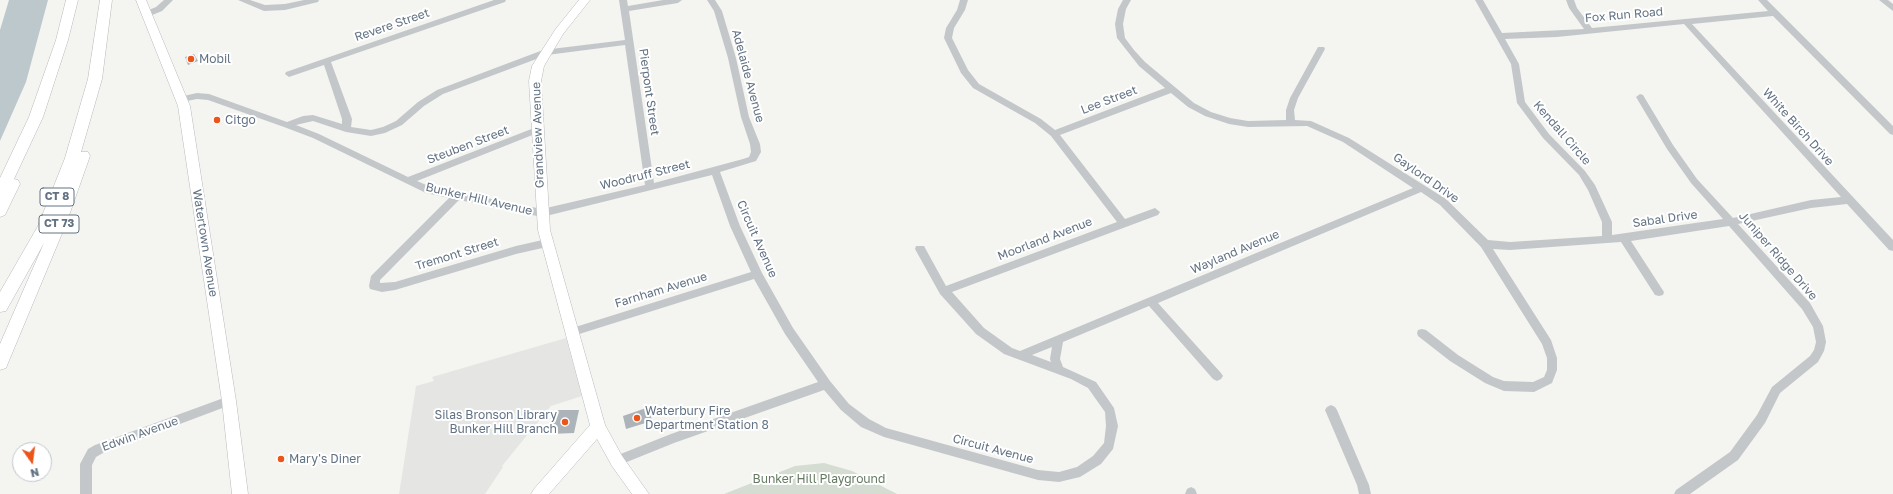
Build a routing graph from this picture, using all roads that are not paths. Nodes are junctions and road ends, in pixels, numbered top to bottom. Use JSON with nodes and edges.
{"nodes":[{"id":1,"x":72,"y":0,"type":"edge"},
{"id":2,"x":106,"y":0,"type":"edge"},
{"id":3,"x":141,"y":0,"type":"edge"},
{"id":4,"x":169,"y":0,"type":"edge"},
{"id":5,"x":242,"y":0,"type":"edge"},
{"id":6,"x":315,"y":0,"type":"edge"},
{"id":7,"x":502,"y":0,"type":"edge"},
{"id":8,"x":586,"y":0,"type":"edge"},
{"id":9,"x":678,"y":0,"type":"edge"},
{"id":10,"x":711,"y":0,"type":"edge"},
{"id":11,"x":964,"y":0,"type":"edge"},
{"id":12,"x":1127,"y":0,"type":"edge"},
{"id":13,"x":1479,"y":0,"type":"edge"},
{"id":14,"x":1570,"y":0,"type":"edge"},
{"id":15,"x":1762,"y":0,"type":"edge"},
{"id":16,"x":1883,"y":0,"type":"edge"},
{"id":17,"x":624,"y":5,"type":"edge"},
{"id":18,"x":1893,"y":8,"type":"edge"},
{"id":19,"x":1775,"y":13,"type":"junction"},
{"id":20,"x":147,"y":14,"type":"junction"},
{"id":21,"x":1686,"y":22,"type":"junction"},
{"id":22,"x":1590,"y":31,"type":"junction"},
{"id":23,"x":1499,"y":36,"type":"junction"},
{"id":24,"x":630,"y":42,"type":"junction"},
{"id":25,"x":1321,"y":49,"type":"dead end"},
{"id":26,"x":546,"y":52,"type":"junction"},
{"id":27,"x":326,"y":60,"type":"junction"},
{"id":28,"x":289,"y":74,"type":"dead end"},
{"id":29,"x":95,"y":79,"type":"junction"},
{"id":30,"x":1172,"y":89,"type":"junction"},
{"id":31,"x":1640,"y":97,"type":"dead end"},
{"id":32,"x":182,"y":99,"type":"junction"},
{"id":33,"x":36,"y":117,"type":"junction"},
{"id":34,"x":1291,"y":122,"type":"junction"},
{"id":35,"x":287,"y":125,"type":"junction"},
{"id":36,"x":346,"y":130,"type":"junction"},
{"id":37,"x":537,"y":130,"type":"junction"},
{"id":38,"x":1893,"y":132,"type":"edge"},
{"id":39,"x":1054,"y":134,"type":"junction"},
{"id":40,"x":753,"y":159,"type":"joint"},
{"id":41,"x":715,"y":171,"type":"junction"},
{"id":42,"x":408,"y":182,"type":"junction"},
{"id":43,"x":650,"y":187,"type":"junction"},
{"id":44,"x":1422,"y":188,"type":"junction"},
{"id":45,"x":0,"y":192,"type":"edge"},
{"id":46,"x":456,"y":197,"type":"junction"},
{"id":47,"x":1848,"y":200,"type":"junction"},
{"id":48,"x":0,"y":211,"type":"edge"},
{"id":49,"x":1155,"y":212,"type":"dead end"},
{"id":50,"x":542,"y":214,"type":"junction"},
{"id":51,"x":1731,"y":222,"type":"junction"},
{"id":52,"x":1123,"y":223,"type":"junction"},
{"id":53,"x":1607,"y":238,"type":"junction"},
{"id":54,"x":1624,"y":238,"type":"junction"},
{"id":55,"x":547,"y":243,"type":"junction"},
{"id":56,"x":1484,"y":244,"type":"junction"},
{"id":57,"x":1893,"y":247,"type":"edge"},
{"id":58,"x":920,"y":249,"type":"dead end"},
{"id":59,"x":757,"y":274,"type":"junction"},
{"id":60,"x":944,"y":291,"type":"junction"},
{"id":61,"x":1658,"y":292,"type":"dead end"},
{"id":62,"x":1151,"y":302,"type":"junction"},
{"id":63,"x":0,"y":306,"type":"edge"},
{"id":64,"x":573,"y":332,"type":"junction"},
{"id":65,"x":1422,"y":333,"type":"dead end"},
{"id":66,"x":1058,"y":341,"type":"junction"},
{"id":67,"x":1019,"y":356,"type":"junction"},
{"id":68,"x":0,"y":363,"type":"edge"},
{"id":69,"x":1059,"y":370,"type":"junction"},
{"id":70,"x":1217,"y":376,"type":"dead end"},
{"id":71,"x":826,"y":384,"type":"junction"},
{"id":72,"x":229,"y":401,"type":"junction"},
{"id":73,"x":1331,"y":410,"type":"dead end"},
{"id":74,"x":598,"y":427,"type":"junction"},
{"id":75,"x":617,"y":461,"type":"junction"},
{"id":76,"x":86,"y":494,"type":"edge"},
{"id":77,"x":240,"y":494,"type":"edge"},
{"id":78,"x":539,"y":494,"type":"edge"},
{"id":79,"x":641,"y":494,"type":"edge"},
{"id":80,"x":1365,"y":494,"type":"edge"},
{"id":81,"x":1680,"y":494,"type":"edge"}],
"edges":[{"from":1,"to":33,"type":"highway"},
{"from":2,"to":29,"type":"highway","number":"CT 8"},
{"from":3,"to":20,"type":"main road","name":"Watertown Avenue"},
{"from":4,"to":20,"type":"street"},
{"from":5,"to":6,"type":"street"},
{"from":7,"to":27,"type":"street","name":"Revere Street"},
{"from":8,"to":26,"type":"main road","name":"Grandview Avenue"},
{"from":9,"to":17,"type":"street"},
{"from":10,"to":40,"type":"street","name":"Adelaide Avenue"},
{"from":11,"to":39,"type":"street"},
{"from":12,"to":30,"type":"street","name":"Gaylord Drive"},
{"from":13,"to":23,"type":"street","name":"Kendall Circle"},
{"from":14,"to":22,"type":"street"},
{"from":15,"to":19,"type":"street"},
{"from":16,"to":18,"type":"street"},
{"from":17,"to":24,"type":"street","name":"Pierpont Street"},
{"from":19,"to":21,"type":"street","name":"Fox Run Road"},
{"from":19,"to":38,"type":"street"},
{"from":20,"to":32,"type":"main road","name":"Watertown Avenue"},
{"from":21,"to":22,"type":"street","name":"Fox Run Road"},
{"from":21,"to":47,"type":"street","name":"White Birch Drive"},
{"from":22,"to":23,"type":"street","name":"Fox Run Road"},
{"from":23,"to":53,"type":"street","name":"Kendall Circle"},
{"from":24,"to":26,"type":"street"},
{"from":24,"to":43,"type":"street","name":"Pierpont Street"},
{"from":25,"to":34,"type":"street"},
{"from":26,"to":36,"type":"street"},
{"from":26,"to":37,"type":"main road","name":"Grandview Avenue"},
{"from":27,"to":28,"type":"street","name":"Revere Street"},
{"from":27,"to":36,"type":"street"},
{"from":29,"to":63,"type":"highway","number":"CT 8"},
{"from":29,"to":68,"type":"highway","number":"CT 73"},
{"from":30,"to":34,"type":"street","name":"Gaylord Drive"},
{"from":30,"to":39,"type":"street","name":"Lee Street"},
{"from":31,"to":51,"type":"street","name":"Juniper Ridge Drive"},
{"from":32,"to":35,"type":"street","name":"Bunker Hill Avenue"},
{"from":32,"to":72,"type":"main road","name":"Watertown Avenue"},
{"from":33,"to":45,"type":"highway"},
{"from":33,"to":48,"type":"highway"},
{"from":34,"to":44,"type":"street","name":"Gaylord Drive"},
{"from":35,"to":36,"type":"street"},
{"from":35,"to":42,"type":"street","name":"Bunker Hill Avenue"},
{"from":37,"to":42,"type":"street","name":"Steuben Street"},
{"from":37,"to":50,"type":"main road","name":"Grandview Avenue"},
{"from":39,"to":52,"type":"street"},
{"from":40,"to":41,"type":"street","name":"Woodruff Street"},
{"from":41,"to":43,"type":"street","name":"Woodruff Street"},
{"from":41,"to":59,"type":"street","name":"Circuit Avenue"},
{"from":42,"to":46,"type":"street","name":"Bunker Hill Avenue"},
{"from":43,"to":50,"type":"street","name":"Woodruff Street"},
{"from":44,"to":56,"type":"street","name":"Gaylord Drive"},
{"from":44,"to":62,"type":"street","name":"Wayland Avenue"},
{"from":46,"to":50,"type":"street","name":"Bunker Hill Avenue"},
{"from":46,"to":55,"type":"street","name":"Tremont Street"},
{"from":47,"to":51,"type":"street","name":"Sabal Drive"},
{"from":47,"to":57,"type":"street","name":"White Birch Drive"},
{"from":49,"to":52,"type":"street","name":"Moorland Avenue"},
{"from":50,"to":55,"type":"main road","name":"Bunker Hill Avenue"},
{"from":51,"to":54,"type":"street","name":"Sabal Drive"},
{"from":51,"to":81,"type":"street","name":"Juniper Ridge Drive"},
{"from":52,"to":60,"type":"street","name":"Moorland Avenue"},
{"from":53,"to":54,"type":"street","name":"Sabal Drive"},
{"from":53,"to":56,"type":"street","name":"Sabal Drive"},
{"from":54,"to":61,"type":"street"},
{"from":55,"to":64,"type":"main road","name":"Bunker Hill Avenue"},
{"from":56,"to":65,"type":"street","name":"Gaylord Drive"},
{"from":58,"to":60,"type":"street","name":"Circuit Avenue"},
{"from":59,"to":64,"type":"street","name":"Farnham Avenue"},
{"from":59,"to":71,"type":"street","name":"Circuit Avenue"},
{"from":60,"to":67,"type":"street","name":"Circuit Avenue"},
{"from":62,"to":66,"type":"street","name":"Wayland Avenue"},
{"from":62,"to":70,"type":"street"},
{"from":64,"to":74,"type":"main road","name":"Bunker Hill Avenue"},
{"from":66,"to":67,"type":"street","name":"Wayland Avenue"},
{"from":66,"to":69,"type":"street"},
{"from":67,"to":69,"type":"street","name":"Circuit Avenue"},
{"from":69,"to":71,"type":"street","name":"Circuit Avenue"},
{"from":71,"to":75,"type":"street"},
{"from":72,"to":76,"type":"street","name":"Edwin Avenue"},
{"from":72,"to":77,"type":"main road","name":"Watertown Avenue"},
{"from":73,"to":80,"type":"street"},
{"from":74,"to":75,"type":"main road","name":"Bunker Hill Avenue"},
{"from":74,"to":78,"type":"main road"},
{"from":75,"to":79,"type":"main road","name":"Bunker Hill Avenue"}]}
